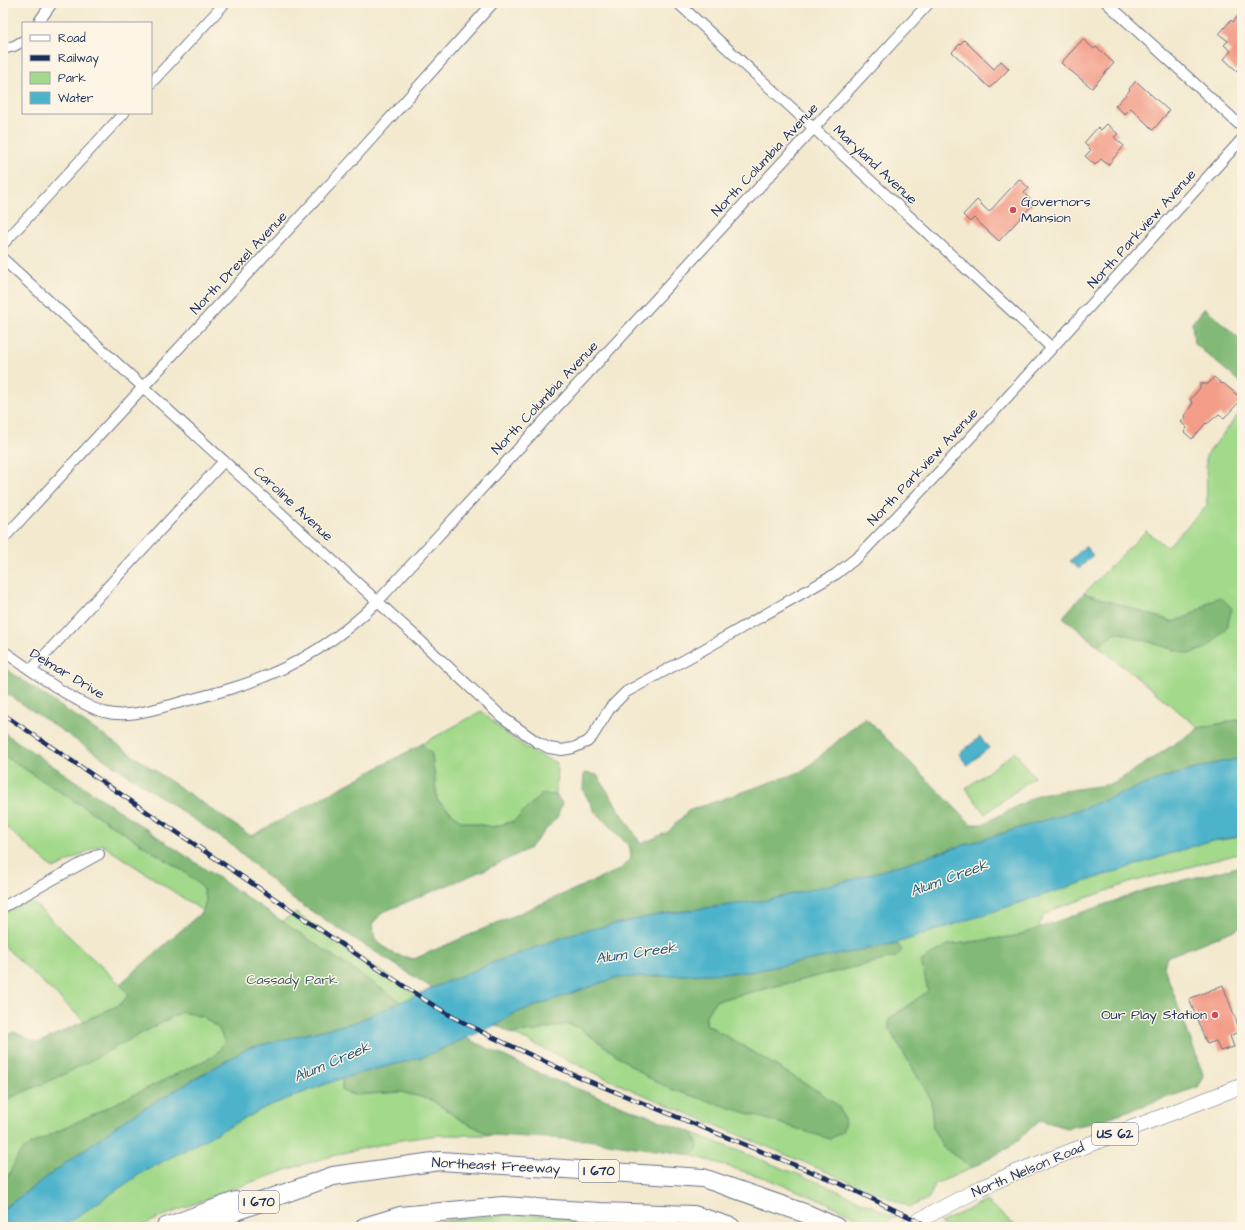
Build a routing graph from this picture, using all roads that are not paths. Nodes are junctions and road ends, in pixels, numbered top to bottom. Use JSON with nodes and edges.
{"nodes":[{"id":1,"x":52,"y":3,"type":"edge"},
{"id":2,"x":225,"y":3,"type":"edge"},
{"id":3,"x":493,"y":3,"type":"edge"},
{"id":4,"x":678,"y":3,"type":"edge"},
{"id":5,"x":929,"y":3,"type":"edge"},
{"id":6,"x":1108,"y":3,"type":"edge"},
{"id":7,"x":39,"y":22,"type":"edge"},
{"id":8,"x":22,"y":42,"type":"edge"},
{"id":9,"x":3,"y":49,"type":"edge"},
{"id":10,"x":152,"y":82,"type":"edge"},
{"id":11,"x":123,"y":114,"type":"edge"},
{"id":12,"x":1242,"y":127,"type":"edge"},
{"id":13,"x":814,"y":128,"type":"junction"},
{"id":14,"x":1242,"y":139,"type":"edge"},
{"id":15,"x":3,"y":244,"type":"edge"},
{"id":16,"x":3,"y":259,"type":"edge"},
{"id":17,"x":1052,"y":348,"type":"junction"},
{"id":18,"x":143,"y":388,"type":"junction"},
{"id":19,"x":224,"y":461,"type":"junction"},
{"id":20,"x":3,"y":540,"type":"edge"},
{"id":21,"x":378,"y":601,"type":"junction"},
{"id":22,"x":3,"y":651,"type":"edge"},
{"id":23,"x":31,"y":670,"type":"junction"},
{"id":24,"x":118,"y":715,"type":"joint"},
{"id":25,"x":573,"y":748,"type":"joint"},
{"id":26,"x":99,"y":854,"type":"dead end"},
{"id":27,"x":3,"y":907,"type":"edge"},
{"id":28,"x":1242,"y":1086,"type":"edge"},
{"id":29,"x":315,"y":1182,"type":"junction"},
{"id":30,"x":166,"y":1227,"type":"edge"},
{"id":31,"x":206,"y":1227,"type":"edge"},
{"id":32,"x":364,"y":1227,"type":"edge"},
{"id":33,"x":732,"y":1227,"type":"edge"},
{"id":34,"x":836,"y":1227,"type":"edge"},
{"id":35,"x":906,"y":1227,"type":"edge"}],
"edges":[{"from":1,"to":7,"type":"street"},
{"from":2,"to":10,"type":"street"},
{"from":3,"to":18,"type":"street","name":"North Drexel Avenue"},
{"from":4,"to":13,"type":"street","name":"Maryland Avenue"},
{"from":5,"to":13,"type":"street","name":"North Columbia Avenue"},
{"from":6,"to":12,"type":"street"},
{"from":8,"to":9,"type":"street"},
{"from":11,"to":15,"type":"street"},
{"from":13,"to":17,"type":"street","name":"Maryland Avenue"},
{"from":13,"to":21,"type":"street","name":"North Columbia Avenue"},
{"from":14,"to":17,"type":"street","name":"North Parkview Avenue"},
{"from":16,"to":18,"type":"street","name":"Caroline Avenue"},
{"from":17,"to":25,"type":"street","name":"North Parkview Avenue"},
{"from":18,"to":19,"type":"street","name":"Caroline Avenue"},
{"from":18,"to":20,"type":"street","name":"North Drexel Avenue"},
{"from":19,"to":21,"type":"street","name":"Caroline Avenue"},
{"from":19,"to":23,"type":"street"},
{"from":21,"to":24,"type":"street","name":"North Columbia Avenue"},
{"from":21,"to":25,"type":"street","name":"Caroline Avenue"},
{"from":22,"to":23,"type":"street","name":"Delmar Drive"},
{"from":23,"to":24,"type":"street","name":"Delmar Drive"},
{"from":26,"to":27,"type":"street"},
{"from":28,"to":35,"type":"main road","name":"North Nelson Road","number":"US 62"},
{"from":29,"to":30,"type":"highway"},
{"from":29,"to":31,"type":"highway","name":"Northeast Freeway","number":"I 670"},
{"from":29,"to":34,"type":"highway","name":"Northeast Freeway","number":"I 670"},
{"from":32,"to":33,"type":"highway"}]}
